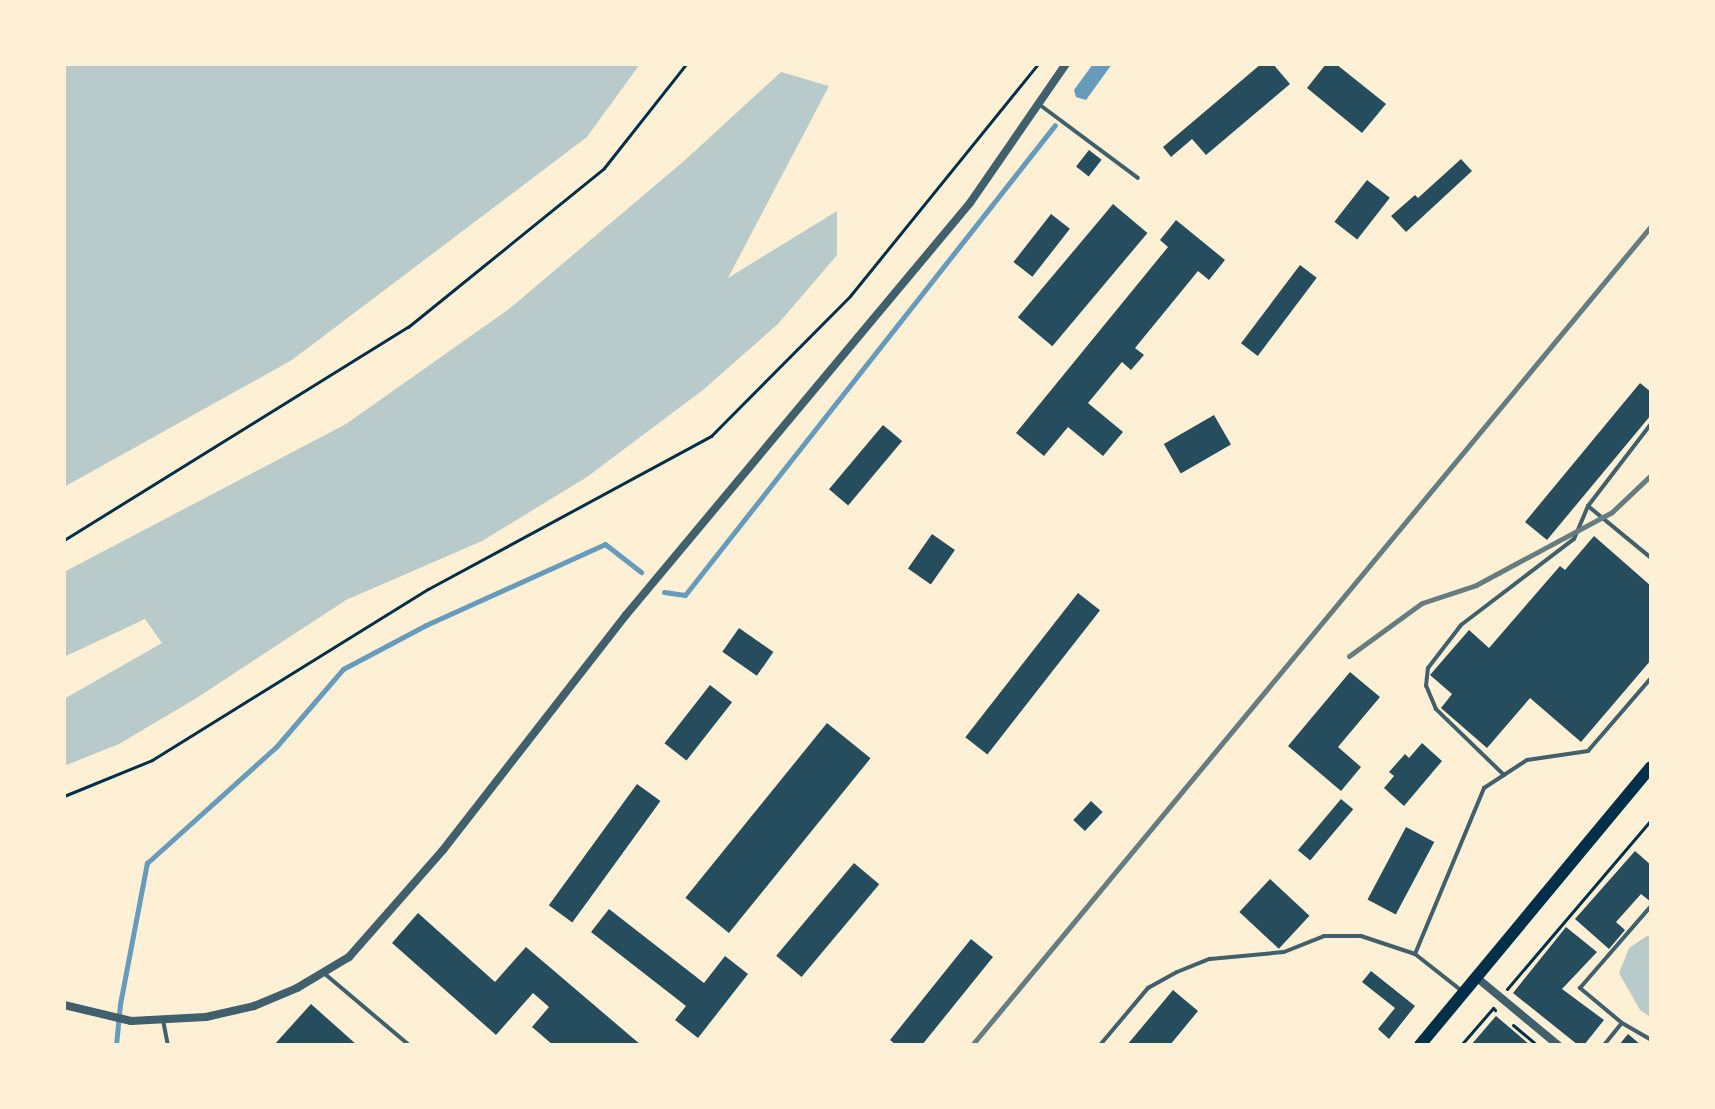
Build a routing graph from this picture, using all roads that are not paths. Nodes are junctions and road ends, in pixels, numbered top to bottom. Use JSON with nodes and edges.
{"nodes":[{"id":1,"x":1066,"y":64,"type":"edge"},
{"id":2,"x":1037,"y":103,"type":"junction"},
{"id":3,"x":1138,"y":178,"type":"dead end"},
{"id":4,"x":1651,"y":424,"type":"edge"},
{"id":5,"x":1588,"y":506,"type":"junction"},
{"id":6,"x":1651,"y":558,"type":"edge"},
{"id":7,"x":1651,"y":678,"type":"edge"},
{"id":8,"x":1651,"y":767,"type":"edge"},
{"id":9,"x":1504,"y":775,"type":"junction"},
{"id":10,"x":1651,"y":906,"type":"edge"},
{"id":11,"x":1415,"y":954,"type":"junction"},
{"id":12,"x":324,"y":972,"type":"junction"},
{"id":13,"x":1476,"y":977,"type":"junction"},
{"id":14,"x":1463,"y":993,"type":"junction"},
{"id":15,"x":64,"y":1005,"type":"edge"},
{"id":16,"x":163,"y":1020,"type":"junction"},
{"id":17,"x":1622,"y":1023,"type":"junction"},
{"id":18,"x":1651,"y":1040,"type":"edge"},
{"id":19,"x":168,"y":1045,"type":"edge"},
{"id":20,"x":409,"y":1045,"type":"edge"},
{"id":21,"x":1100,"y":1045,"type":"edge"},
{"id":22,"x":1420,"y":1045,"type":"edge"},
{"id":23,"x":1558,"y":1045,"type":"edge"},
{"id":24,"x":1604,"y":1045,"type":"edge"}],
"edges":[{"from":1,"to":2,"type":"street"},
{"from":2,"to":3,"type":"lane"},
{"from":2,"to":12,"type":"street"},
{"from":4,"to":5,"type":"lane"},
{"from":5,"to":6,"type":"lane"},
{"from":5,"to":9,"type":"lane"},
{"from":7,"to":9,"type":"lane"},
{"from":8,"to":13,"type":"main road"},
{"from":9,"to":11,"type":"lane"},
{"from":10,"to":17,"type":"lane"},
{"from":11,"to":14,"type":"lane"},
{"from":11,"to":21,"type":"lane"},
{"from":12,"to":16,"type":"street"},
{"from":12,"to":20,"type":"lane"},
{"from":13,"to":14,"type":"main road"},
{"from":13,"to":23,"type":"street"},
{"from":14,"to":22,"type":"main road"},
{"from":15,"to":16,"type":"street"},
{"from":16,"to":19,"type":"lane"},
{"from":17,"to":18,"type":"lane"},
{"from":17,"to":24,"type":"lane"}]}
